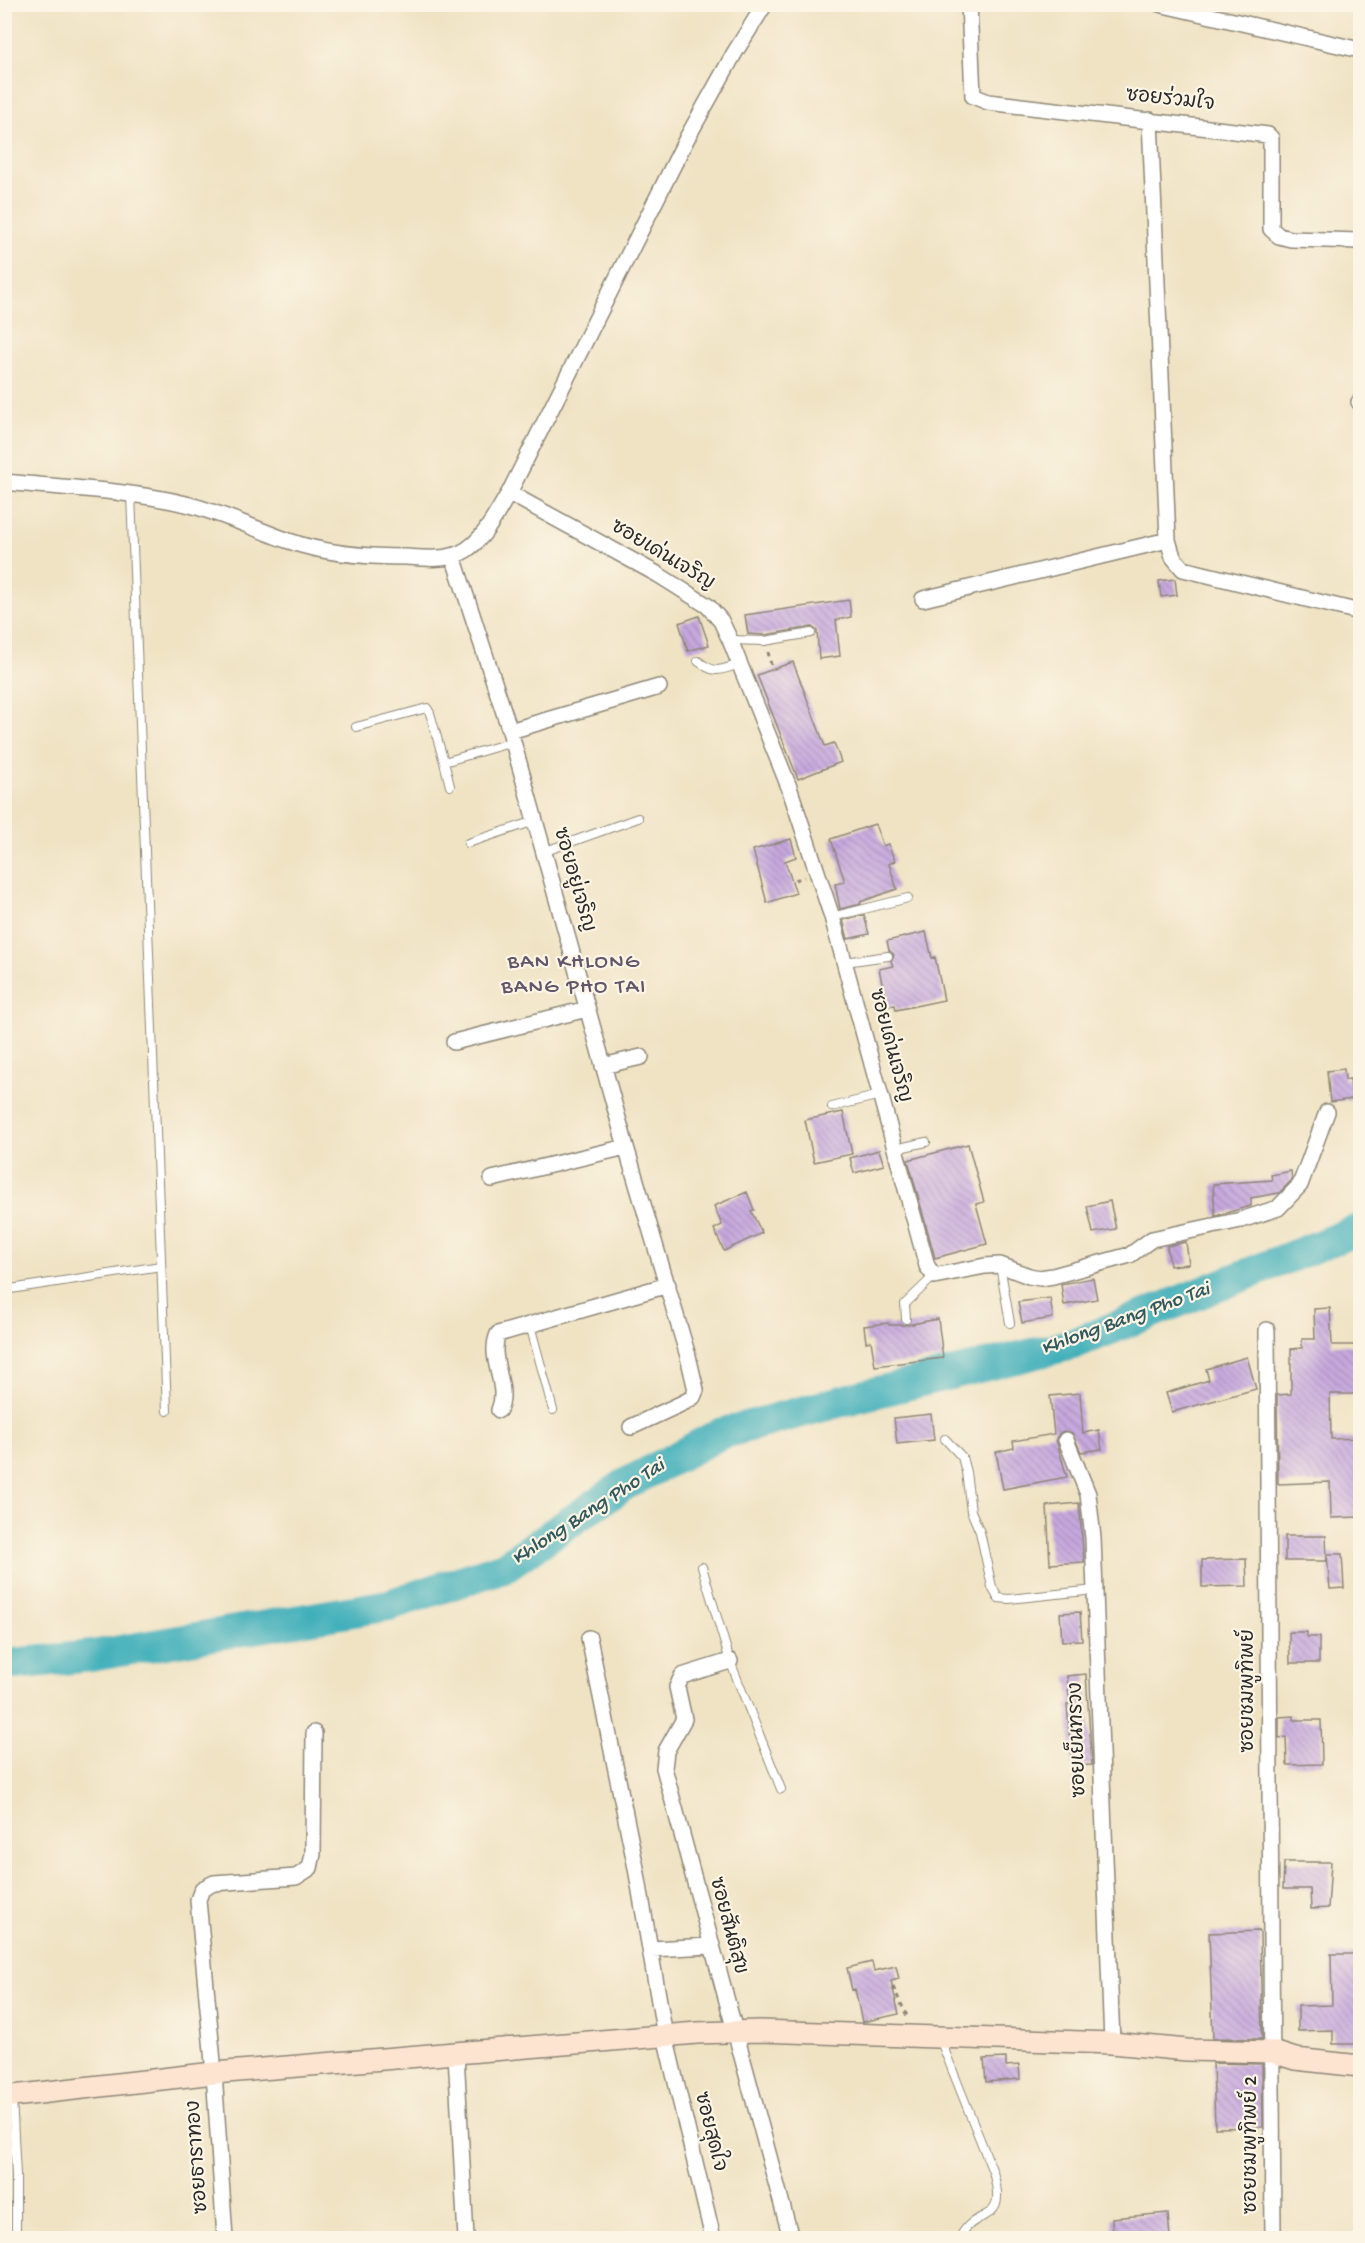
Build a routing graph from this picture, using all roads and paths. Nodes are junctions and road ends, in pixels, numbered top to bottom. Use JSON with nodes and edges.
{"nodes":[{"id":1,"x":765,"y":4,"type":"edge"},
{"id":2,"x":969,"y":4,"type":"edge"},
{"id":3,"x":1159,"y":4,"type":"edge"},
{"id":4,"x":1360,"y":50,"type":"edge"},
{"id":5,"x":1150,"y":120,"type":"junction"},
{"id":6,"x":1360,"y":241,"type":"edge"},
{"id":7,"x":4,"y":482,"type":"edge"},
{"id":8,"x":509,"y":493,"type":"junction"},
{"id":9,"x":131,"y":495,"type":"junction"},
{"id":10,"x":1168,"y":540,"type":"junction"},
{"id":11,"x":453,"y":556,"type":"junction"},
{"id":12,"x":923,"y":599,"type":"dead end"},
{"id":13,"x":1360,"y":612,"type":"edge"},
{"id":14,"x":811,"y":633,"type":"dead end"},
{"id":15,"x":730,"y":640,"type":"junction"},
{"id":16,"x":698,"y":661,"type":"dead end"},
{"id":17,"x":740,"y":664,"type":"junction"},
{"id":18,"x":659,"y":687,"type":"dead end"},
{"id":19,"x":356,"y":726,"type":"dead end"},
{"id":20,"x":511,"y":736,"type":"junction"},
{"id":21,"x":444,"y":762,"type":"junction"},
{"id":22,"x":450,"y":786,"type":"dead end"},
{"id":23,"x":638,"y":818,"type":"dead end"},
{"id":24,"x":535,"y":821,"type":"junction"},
{"id":25,"x":468,"y":843,"type":"dead end"},
{"id":26,"x":543,"y":852,"type":"junction"},
{"id":27,"x":908,"y":898,"type":"dead end"},
{"id":28,"x":832,"y":917,"type":"junction"},
{"id":29,"x":888,"y":956,"type":"dead end"},
{"id":30,"x":845,"y":962,"type":"junction"},
{"id":31,"x":587,"y":1009,"type":"junction"},
{"id":32,"x":454,"y":1042,"type":"dead end"},
{"id":33,"x":641,"y":1057,"type":"dead end"},
{"id":34,"x":603,"y":1066,"type":"junction"},
{"id":35,"x":880,"y":1095,"type":"junction"},
{"id":36,"x":832,"y":1107,"type":"dead end"},
{"id":37,"x":1327,"y":1112,"type":"dead end"},
{"id":38,"x":926,"y":1142,"type":"dead end"},
{"id":39,"x":626,"y":1148,"type":"junction"},
{"id":40,"x":895,"y":1149,"type":"junction"},
{"id":41,"x":492,"y":1179,"type":"dead end"},
{"id":42,"x":1000,"y":1265,"type":"junction"},
{"id":43,"x":161,"y":1266,"type":"junction"},
{"id":44,"x":934,"y":1276,"type":"junction"},
{"id":45,"x":668,"y":1285,"type":"junction"},
{"id":46,"x":4,"y":1290,"type":"edge"},
{"id":47,"x":906,"y":1319,"type":"dead end"},
{"id":48,"x":1010,"y":1323,"type":"dead end"},
{"id":49,"x":530,"y":1324,"type":"junction"},
{"id":50,"x":1267,"y":1330,"type":"dead end"},
{"id":51,"x":499,"y":1410,"type":"dead end"},
{"id":52,"x":554,"y":1410,"type":"dead end"},
{"id":53,"x":167,"y":1411,"type":"dead end"},
{"id":54,"x":631,"y":1427,"type":"dead end"},
{"id":55,"x":945,"y":1439,"type":"dead end"},
{"id":56,"x":1066,"y":1440,"type":"dead end"},
{"id":57,"x":702,"y":1567,"type":"dead end"},
{"id":58,"x":1095,"y":1590,"type":"junction"},
{"id":59,"x":589,"y":1638,"type":"dead end"},
{"id":60,"x":730,"y":1661,"type":"junction"},
{"id":61,"x":314,"y":1733,"type":"dead end"},
{"id":62,"x":781,"y":1789,"type":"dead end"},
{"id":63,"x":711,"y":1946,"type":"junction"},
{"id":64,"x":651,"y":1949,"type":"junction"},
{"id":65,"x":893,"y":1987,"type":"dead end"},
{"id":66,"x":734,"y":2032,"type":"junction"},
{"id":67,"x":665,"y":2036,"type":"junction"},
{"id":68,"x":916,"y":2037,"type":"junction"},
{"id":69,"x":940,"y":2038,"type":"junction"},
{"id":70,"x":1112,"y":2043,"type":"junction"},
{"id":71,"x":1273,"y":2052,"type":"junction"},
{"id":72,"x":456,"y":2054,"type":"junction"},
{"id":73,"x":1360,"y":2066,"type":"edge"},
{"id":74,"x":214,"y":2073,"type":"junction"},
{"id":75,"x":8,"y":2096,"type":"edge"},
{"id":76,"x":16,"y":2238,"type":"edge"},
{"id":77,"x":225,"y":2238,"type":"edge"},
{"id":78,"x":466,"y":2238,"type":"edge"},
{"id":79,"x":713,"y":2238,"type":"edge"},
{"id":80,"x":791,"y":2238,"type":"edge"},
{"id":81,"x":960,"y":2238,"type":"edge"},
{"id":82,"x":1274,"y":2238,"type":"edge"}],
"edges":[{"from":1,"to":8,"type":"street"},
{"from":2,"to":5,"type":"street","name":"ซอยร่วมใจ"},
{"from":3,"to":4,"type":"street"},
{"from":5,"to":6,"type":"street","name":"ซอยร่วมใจ"},
{"from":5,"to":10,"type":"street"},
{"from":7,"to":9,"type":"street"},
{"from":8,"to":11,"type":"street"},
{"from":8,"to":15,"type":"street","name":"ซอยเด่นเจริญ"},
{"from":9,"to":11,"type":"street"},
{"from":9,"to":43,"type":"lane"},
{"from":10,"to":12,"type":"street"},
{"from":10,"to":13,"type":"street"},
{"from":11,"to":20,"type":"street","name":"ซอยอยู่เจริญ"},
{"from":14,"to":15,"type":"lane"},
{"from":15,"to":17,"type":"street","name":"ซอยเด่นเจริญ"},
{"from":16,"to":17,"type":"lane"},
{"from":17,"to":28,"type":"street","name":"ซอยเด่นเจริญ"},
{"from":18,"to":20,"type":"street"},
{"from":19,"to":21,"type":"lane"},
{"from":20,"to":21,"type":"lane"},
{"from":20,"to":24,"type":"street","name":"ซอยอยู่เจริญ"},
{"from":21,"to":22,"type":"lane"},
{"from":23,"to":26,"type":"lane"},
{"from":24,"to":25,"type":"lane"},
{"from":24,"to":26,"type":"street","name":"ซอยอยู่เจริญ"},
{"from":26,"to":31,"type":"street","name":"ซอยอยู่เจริญ"},
{"from":27,"to":28,"type":"lane"},
{"from":28,"to":30,"type":"street","name":"ซอยเด่นเจริญ"},
{"from":29,"to":30,"type":"lane"},
{"from":30,"to":35,"type":"street","name":"ซอยเด่นเจริญ"},
{"from":31,"to":32,"type":"street"},
{"from":31,"to":34,"type":"street","name":"ซอยอยู่เจริญ"},
{"from":33,"to":34,"type":"street"},
{"from":34,"to":39,"type":"street","name":"ซอยอยู่เจริญ"},
{"from":35,"to":36,"type":"lane"},
{"from":35,"to":40,"type":"street","name":"ซอยเด่นเจริญ"},
{"from":37,"to":42,"type":"street"},
{"from":38,"to":40,"type":"lane"},
{"from":39,"to":41,"type":"street"},
{"from":39,"to":45,"type":"street","name":"ซอยอยู่เจริญ"},
{"from":40,"to":44,"type":"street","name":"ซอยเด่นเจริญ"},
{"from":42,"to":44,"type":"street"},
{"from":42,"to":48,"type":"lane"},
{"from":43,"to":46,"type":"lane"},
{"from":43,"to":53,"type":"lane"},
{"from":44,"to":47,"type":"lane"},
{"from":45,"to":49,"type":"street"},
{"from":45,"to":54,"type":"street","name":"ซอยอยู่เจริญ"},
{"from":49,"to":51,"type":"street"},
{"from":49,"to":52,"type":"lane"},
{"from":50,"to":71,"type":"street","name":"ซอยชมพูทิพย์"},
{"from":55,"to":58,"type":"lane"},
{"from":56,"to":58,"type":"street","name":"ซอยเย็นทรวง"},
{"from":57,"to":60,"type":"lane"},
{"from":58,"to":70,"type":"street","name":"ซอยเย็นทรวง"},
{"from":59,"to":64,"type":"street","name":"ซอยสุดใจ"},
{"from":60,"to":62,"type":"lane"},
{"from":60,"to":63,"type":"street","name":"ซอยสันติสุข"},
{"from":61,"to":74,"type":"street","name":"ซอยธาราทอง"},
{"from":63,"to":64,"type":"street"},
{"from":63,"to":66,"type":"street","name":"ซอยสันติสุข"},
{"from":64,"to":67,"type":"street","name":"ซอยสุดใจ"},
{"from":65,"to":68,"type":"path"},
{"from":66,"to":67,"type":"street"},
{"from":66,"to":68,"type":"street"},
{"from":66,"to":80,"type":"street","name":"ซอยสันติสุข"},
{"from":67,"to":72,"type":"street"},
{"from":67,"to":79,"type":"street","name":"ซอยสุดใจ"},
{"from":68,"to":69,"type":"street"},
{"from":69,"to":70,"type":"street"},
{"from":69,"to":81,"type":"lane"},
{"from":70,"to":71,"type":"street"},
{"from":71,"to":73,"type":"street"},
{"from":71,"to":82,"type":"street","name":"ซอยชมพูทิพย์ 2"},
{"from":72,"to":74,"type":"street"},
{"from":72,"to":78,"type":"street"},
{"from":74,"to":75,"type":"street"},
{"from":74,"to":77,"type":"street","name":"ซอยธาราทอง"},
{"from":75,"to":76,"type":"lane"}]}
